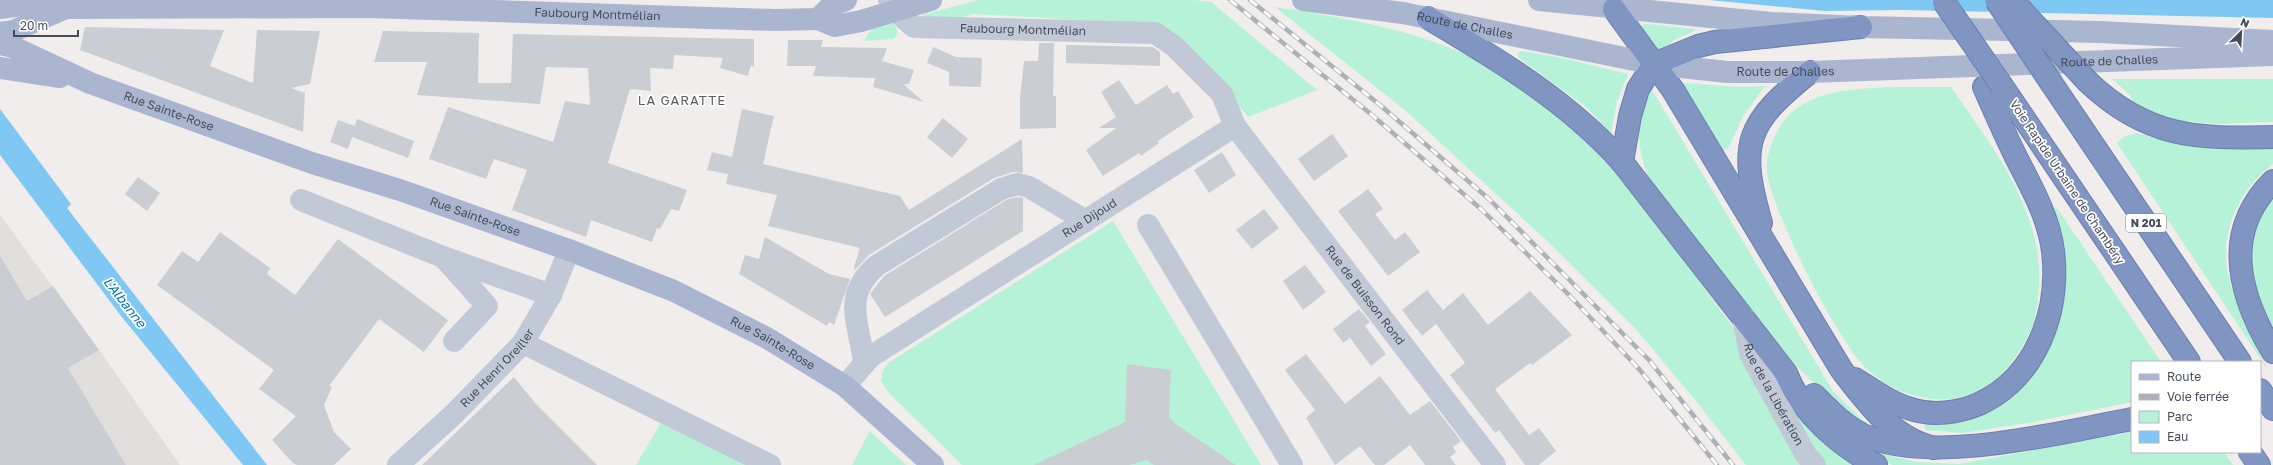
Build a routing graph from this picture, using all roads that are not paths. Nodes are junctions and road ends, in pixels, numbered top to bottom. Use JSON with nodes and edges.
{"nodes":[{"id":1,"x":846,"y":0,"type":"edge"},
{"id":2,"x":931,"y":0,"type":"edge"},
{"id":3,"x":1303,"y":0,"type":"edge"},
{"id":4,"x":1539,"y":0,"type":"edge"},
{"id":5,"x":1996,"y":0,"type":"edge"},
{"id":6,"x":2012,"y":0,"type":"edge"},
{"id":7,"x":1944,"y":1,"type":"edge"},
{"id":8,"x":893,"y":6,"type":"edge"},
{"id":9,"x":0,"y":8,"type":"edge"},
{"id":10,"x":65,"y":8,"type":"junction"},
{"id":11,"x":1614,"y":8,"type":"junction"},
{"id":12,"x":1428,"y":18,"type":"junction"},
{"id":13,"x":818,"y":19,"type":"junction"},
{"id":14,"x":1861,"y":27,"type":"junction"},
{"id":15,"x":0,"y":33,"type":"edge"},
{"id":16,"x":2273,"y":41,"type":"edge"},
{"id":17,"x":0,"y":44,"type":"edge"},
{"id":18,"x":2273,"y":56,"type":"edge"},
{"id":19,"x":1654,"y":64,"type":"junction"},
{"id":20,"x":0,"y":68,"type":"edge"},
{"id":21,"x":1810,"y":72,"type":"junction"},
{"id":22,"x":90,"y":83,"type":"junction"},
{"id":23,"x":1993,"y":86,"type":"junction"},
{"id":24,"x":1235,"y":126,"type":"junction"},
{"id":25,"x":2273,"y":136,"type":"edge"},
{"id":26,"x":1622,"y":162,"type":"junction"},
{"id":27,"x":2273,"y":181,"type":"edge"},
{"id":28,"x":301,"y":200,"type":"dead end"},
{"id":29,"x":1086,"y":221,"type":"junction"},
{"id":30,"x":1148,"y":225,"type":"dead end"},
{"id":31,"x":569,"y":250,"type":"junction"},
{"id":32,"x":1768,"y":250,"type":"junction"},
{"id":33,"x":443,"y":257,"type":"junction"},
{"id":34,"x":551,"y":295,"type":"junction"},
{"id":35,"x":1743,"y":317,"type":"junction"},
{"id":36,"x":454,"y":341,"type":"dead end"},
{"id":37,"x":523,"y":343,"type":"junction"},
{"id":38,"x":2273,"y":352,"type":"edge"},
{"id":39,"x":2188,"y":361,"type":"edge"},
{"id":40,"x":2239,"y":361,"type":"edge"},
{"id":41,"x":864,"y":364,"type":"junction"},
{"id":42,"x":1841,"y":369,"type":"junction"},
{"id":43,"x":1786,"y":373,"type":"junction"},
{"id":44,"x":845,"y":386,"type":"junction"},
{"id":45,"x":2261,"y":391,"type":"edge"},
{"id":46,"x":2273,"y":409,"type":"edge"},
{"id":47,"x":2131,"y":418,"type":"edge"},
{"id":48,"x":1934,"y":448,"type":"junction"},
{"id":49,"x":2251,"y":453,"type":"edge"},
{"id":50,"x":398,"y":465,"type":"edge"},
{"id":51,"x":770,"y":465,"type":"edge"},
{"id":52,"x":933,"y":465,"type":"edge"},
{"id":53,"x":1292,"y":465,"type":"edge"},
{"id":54,"x":1495,"y":465,"type":"edge"},
{"id":55,"x":1815,"y":465,"type":"edge"},
{"id":56,"x":1876,"y":465,"type":"edge"},
{"id":57,"x":2259,"y":465,"type":"edge"}],
"edges":[{"from":1,"to":13,"type":"main road"},
{"from":2,"to":8,"type":"main road","name":"Faubourg Montmélian"},
{"from":3,"to":12,"type":"main road","name":"Route de Challes"},
{"from":4,"to":11,"type":"main road","name":"Route de Challes"},
{"from":5,"to":40,"type":"highway","number":"N 201","bridge":true},
{"from":6,"to":25,"type":"highway","bridge":true},
{"from":7,"to":23,"type":"highway","bridge":true},
{"from":8,"to":13,"type":"main road","name":"Faubourg Montmélian"},
{"from":8,"to":24,"type":"street","name":"Faubourg Montmélian"},
{"from":9,"to":10,"type":"main road","name":"Faubourg Montmélian"},
{"from":10,"to":13,"type":"main road","name":"Faubourg Montmélian"},
{"from":10,"to":15,"type":"main road","name":"Faubourg Montmélian"},
{"from":11,"to":14,"type":"main road","name":"Route de Challes"},
{"from":11,"to":19,"type":"highway"},
{"from":12,"to":19,"type":"main road","name":"Route de Challes"},
{"from":12,"to":26,"type":"highway"},
{"from":14,"to":16,"type":"main road","name":"Route de Challes"},
{"from":14,"to":19,"type":"highway"},
{"from":17,"to":22,"type":"main road","name":"Rue Sainte-Rose"},
{"from":18,"to":21,"type":"main road","name":"Route de Challes"},
{"from":19,"to":21,"type":"main road","name":"Route de Challes"},
{"from":19,"to":26,"type":"highway"},
{"from":19,"to":32,"type":"highway"},
{"from":20,"to":22,"type":"main road","name":"Rue Sainte-Rose"},
{"from":21,"to":32,"type":"highway"},
{"from":22,"to":31,"type":"main road","name":"Rue Sainte-Rose"},
{"from":23,"to":39,"type":"highway","name":"Voie Rapide Urbaine de Chambéry"},
{"from":23,"to":42,"type":"highway"},
{"from":24,"to":29,"type":"street","name":"Rue Dijoud"},
{"from":24,"to":54,"type":"street","name":"Rue de Buisson Rond"},
{"from":26,"to":35,"type":"highway"},
{"from":27,"to":38,"type":"highway"},
{"from":28,"to":33,"type":"street"},
{"from":29,"to":41,"type":"street","name":"Rue Dijoud"},
{"from":29,"to":41,"type":"street"},
{"from":30,"to":53,"type":"street"},
{"from":31,"to":34,"type":"street","name":"Rue Henri Oreiller"},
{"from":31,"to":44,"type":"main road","name":"Rue Sainte-Rose"},
{"from":32,"to":42,"type":"highway"},
{"from":33,"to":34,"type":"street"},
{"from":33,"to":36,"type":"street"},
{"from":34,"to":37,"type":"street","name":"Rue Henri Oreiller"},
{"from":35,"to":43,"type":"highway"},
{"from":35,"to":55,"type":"street","name":"Rue de la Libération"},
{"from":37,"to":50,"type":"street","name":"Rue Henri Oreiller"},
{"from":37,"to":51,"type":"street"},
{"from":41,"to":44,"type":"street","name":"Rue Dijoud"},
{"from":42,"to":48,"type":"highway"},
{"from":43,"to":48,"type":"highway"},
{"from":43,"to":56,"type":"highway"},
{"from":44,"to":52,"type":"main road","name":"Rue Sainte-Rose"},
{"from":45,"to":46,"type":"highway"},
{"from":47,"to":48,"type":"highway"},
{"from":49,"to":57,"type":"highway"}]}
